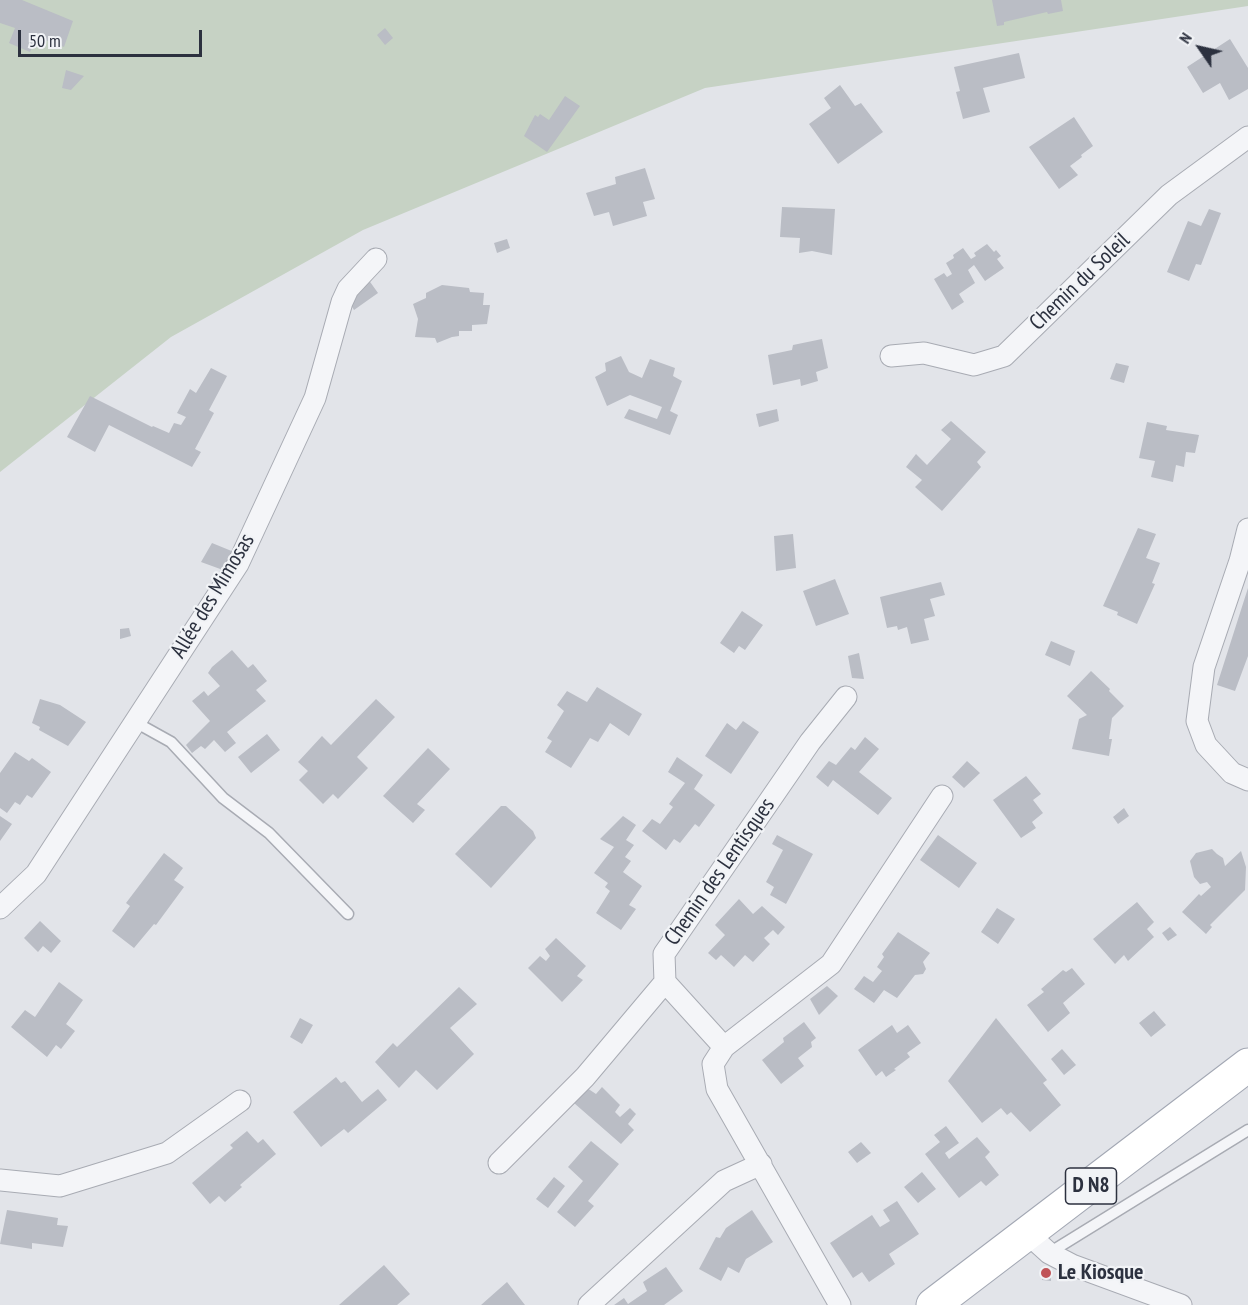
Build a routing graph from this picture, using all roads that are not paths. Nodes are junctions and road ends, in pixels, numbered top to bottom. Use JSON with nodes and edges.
{"nodes":[{"id":1,"x":1248,"y":136,"type":"edge"},
{"id":2,"x":376,"y":259,"type":"dead end"},
{"id":3,"x":891,"y":356,"type":"dead end"},
{"id":4,"x":1248,"y":529,"type":"edge"},
{"id":5,"x":846,"y":697,"type":"dead end"},
{"id":6,"x":135,"y":722,"type":"junction"},
{"id":7,"x":1248,"y":780,"type":"edge"},
{"id":8,"x":942,"y":796,"type":"dead end"},
{"id":9,"x":0,"y":908,"type":"edge"},
{"id":10,"x":348,"y":914,"type":"dead end"},
{"id":11,"x":665,"y":982,"type":"junction"},
{"id":12,"x":724,"y":1047,"type":"junction"},
{"id":13,"x":1248,"y":1065,"type":"edge"},
{"id":14,"x":240,"y":1101,"type":"dead end"},
{"id":15,"x":1248,"y":1130,"type":"edge"},
{"id":16,"x":499,"y":1163,"type":"dead end"},
{"id":17,"x":761,"y":1164,"type":"junction"},
{"id":18,"x":0,"y":1180,"type":"edge"},
{"id":19,"x":1038,"y":1243,"type":"junction"},
{"id":20,"x":589,"y":1305,"type":"edge"},
{"id":21,"x":840,"y":1305,"type":"edge"},
{"id":22,"x":933,"y":1305,"type":"edge"},
{"id":23,"x":1181,"y":1305,"type":"edge"}],
"edges":[{"from":1,"to":3,"type":"street","name":"Chemin du Soleil"},
{"from":2,"to":6,"type":"street","name":"Allée des Mimosas"},
{"from":4,"to":7,"type":"street"},
{"from":5,"to":11,"type":"street","name":"Chemin des Lentisques"},
{"from":6,"to":9,"type":"street","name":"Allée des Mimosas"},
{"from":6,"to":10,"type":"lane"},
{"from":8,"to":12,"type":"street"},
{"from":11,"to":12,"type":"street"},
{"from":11,"to":16,"type":"street"},
{"from":12,"to":17,"type":"street"},
{"from":13,"to":19,"type":"main road","number":"D N8"},
{"from":14,"to":18,"type":"street"},
{"from":15,"to":19,"type":"lane"},
{"from":17,"to":20,"type":"street"},
{"from":17,"to":21,"type":"street"},
{"from":19,"to":22,"type":"main road","number":"D N8"},
{"from":19,"to":23,"type":"street"}]}
